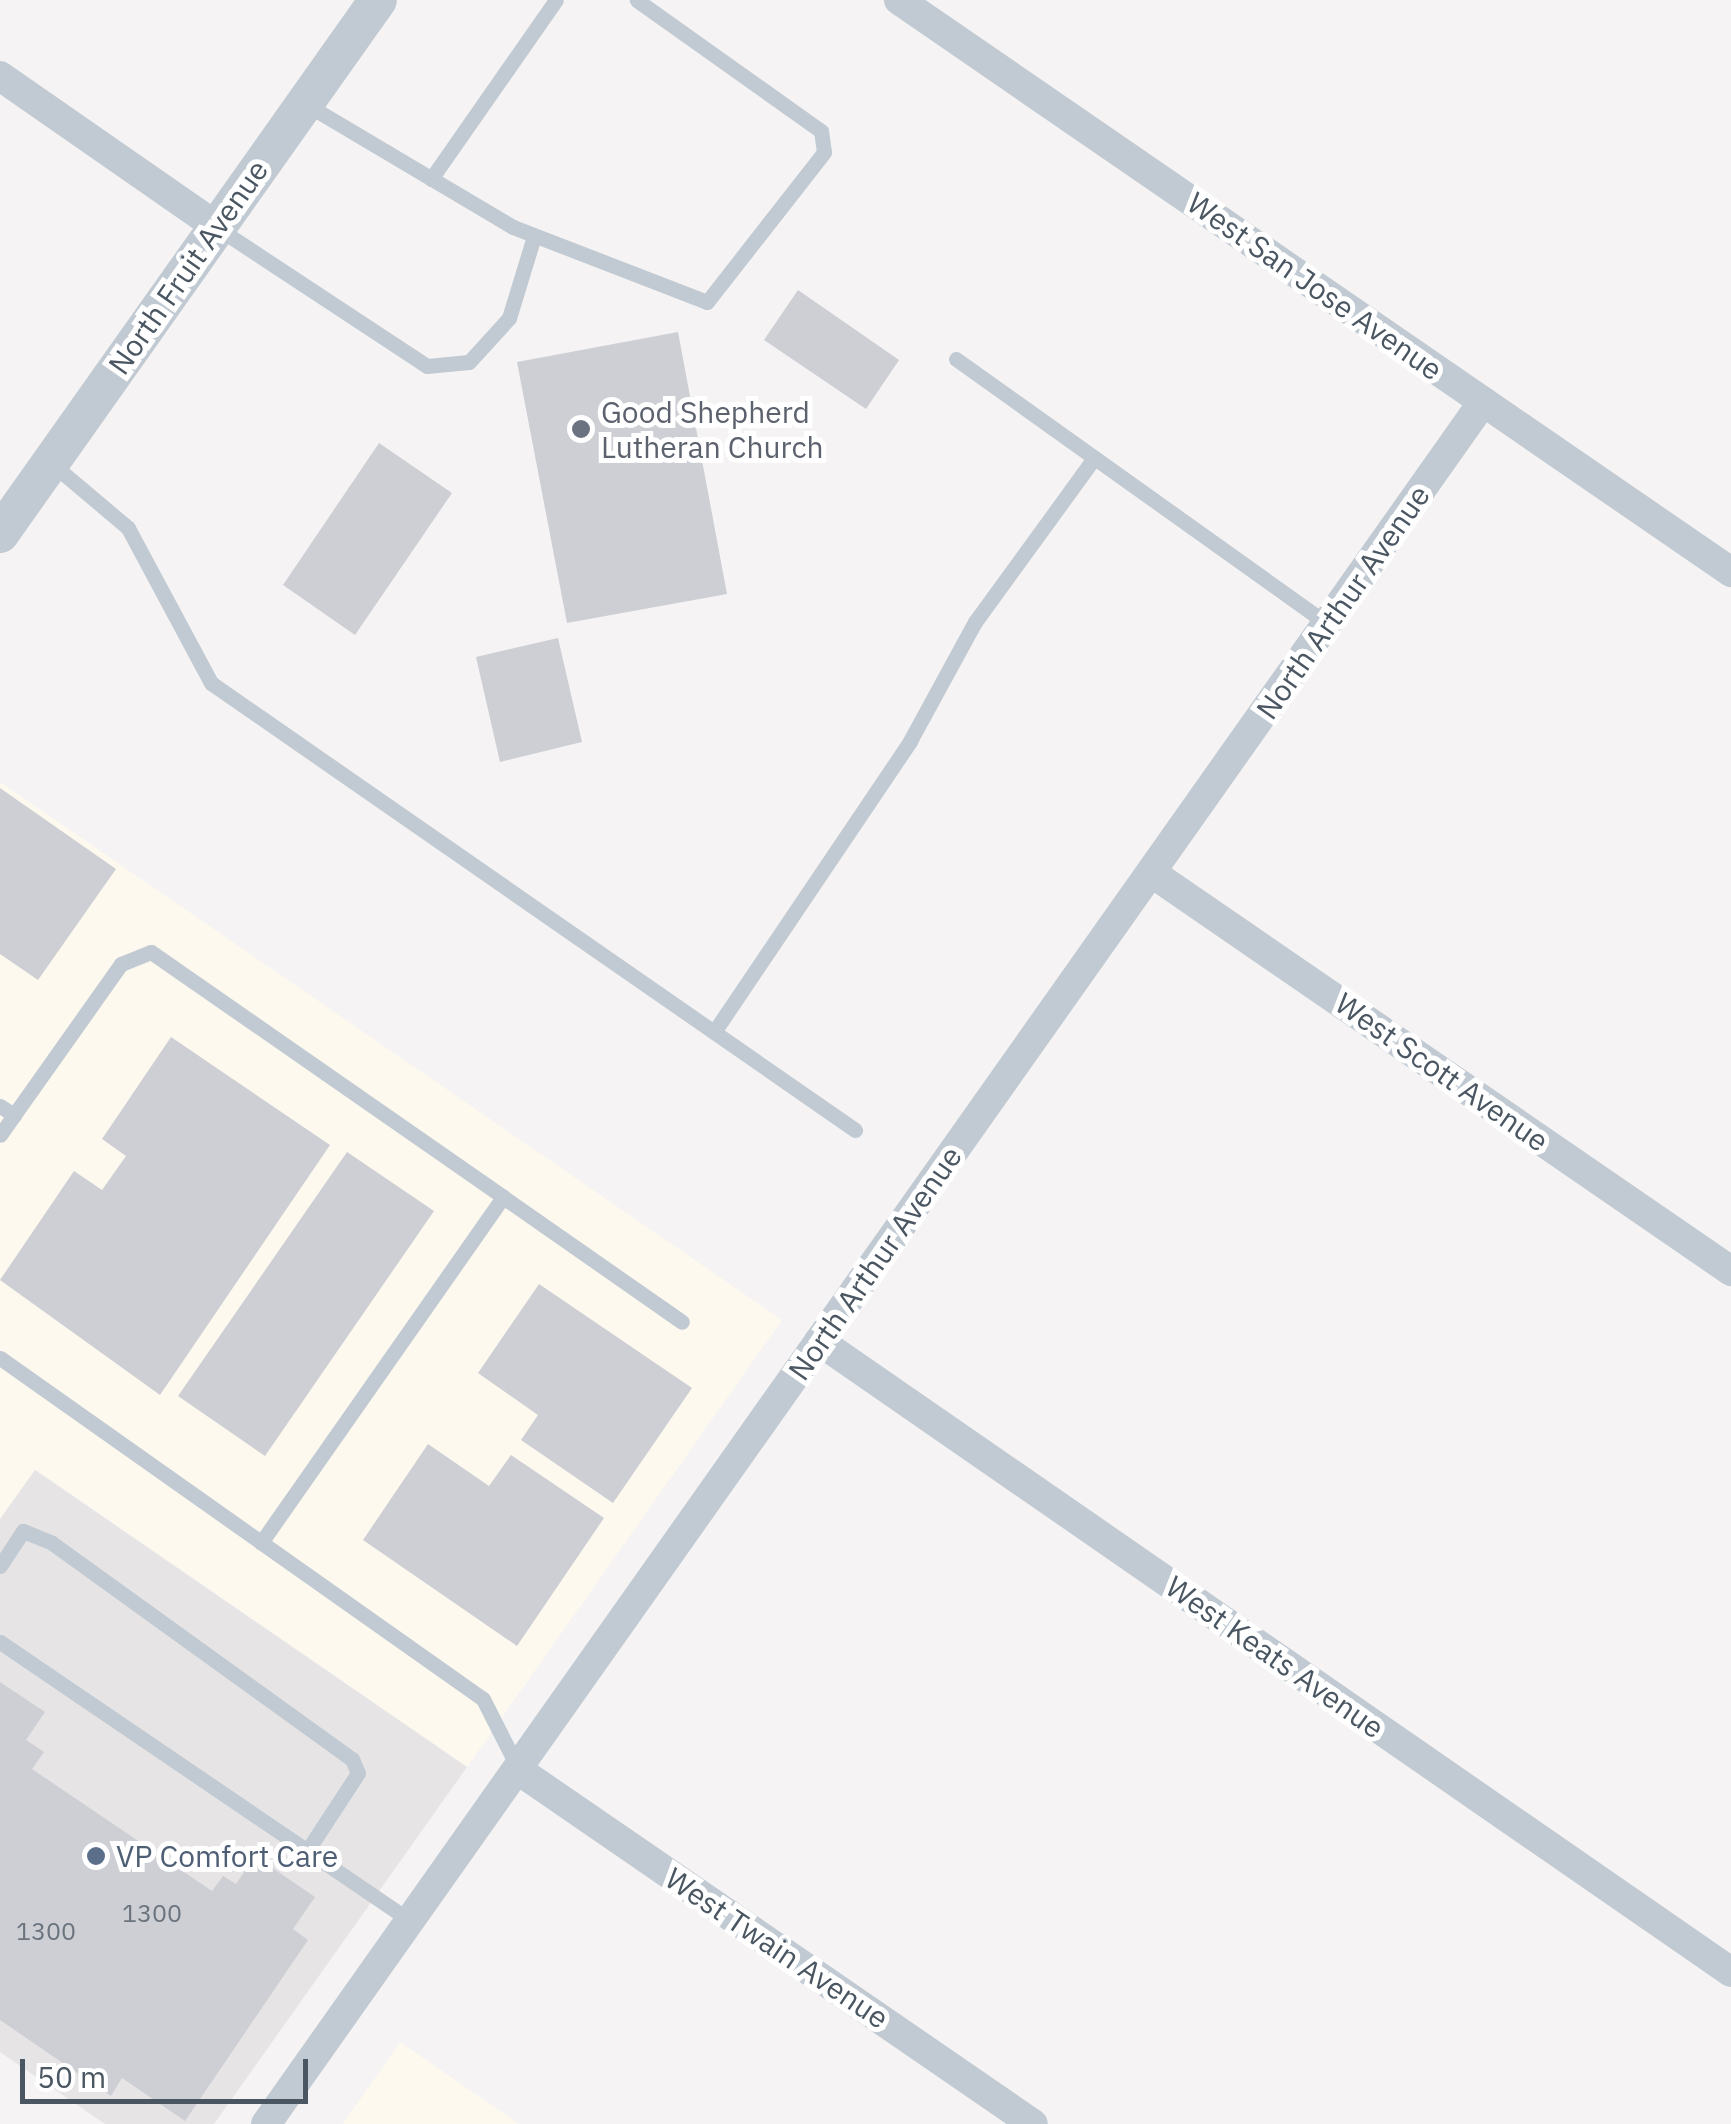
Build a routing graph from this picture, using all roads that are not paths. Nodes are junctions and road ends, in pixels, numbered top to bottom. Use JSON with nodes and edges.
{"nodes":[{"id":1,"x":378,"y":0,"type":"edge"},
{"id":2,"x":556,"y":0,"type":"edge"},
{"id":3,"x":637,"y":0,"type":"edge"},
{"id":4,"x":899,"y":0,"type":"edge"},
{"id":5,"x":0,"y":76,"type":"edge"},
{"id":6,"x":304,"y":103,"type":"junction"},
{"id":7,"x":431,"y":179,"type":"junction"},
{"id":8,"x":216,"y":226,"type":"junction"},
{"id":9,"x":534,"y":236,"type":"junction"},
{"id":10,"x":956,"y":360,"type":"dead end"},
{"id":11,"x":1483,"y":402,"type":"junction"},
{"id":12,"x":1094,"y":458,"type":"junction"},
{"id":13,"x":50,"y":462,"type":"junction"},
{"id":14,"x":0,"y":534,"type":"edge"},
{"id":15,"x":1731,"y":572,"type":"edge"},
{"id":16,"x":1328,"y":624,"type":"junction"},
{"id":17,"x":1152,"y":873,"type":"junction"},
{"id":18,"x":714,"y":1032,"type":"junction"},
{"id":19,"x":7,"y":1110,"type":"edge"},
{"id":20,"x":855,"y":1130,"type":"dead end"},
{"id":21,"x":0,"y":1135,"type":"edge"},
{"id":22,"x":503,"y":1197,"type":"junction"},
{"id":23,"x":1731,"y":1271,"type":"edge"},
{"id":24,"x":682,"y":1322,"type":"dead end"},
{"id":25,"x":819,"y":1342,"type":"junction"},
{"id":26,"x":0,"y":1358,"type":"edge"},
{"id":27,"x":261,"y":1542,"type":"junction"},
{"id":28,"x":0,"y":1566,"type":"edge"},
{"id":29,"x":0,"y":1642,"type":"edge"},
{"id":30,"x":521,"y":1772,"type":"junction"},
{"id":31,"x":308,"y":1851,"type":"junction"},
{"id":32,"x":412,"y":1922,"type":"junction"},
{"id":33,"x":1731,"y":1972,"type":"edge"},
{"id":34,"x":266,"y":2124,"type":"edge"},
{"id":35,"x":1032,"y":2124,"type":"edge"}],
"edges":[{"from":1,"to":6,"type":"street","name":"North Fruit Avenue"},
{"from":2,"to":7,"type":"lane"},
{"from":3,"to":9,"type":"lane"},
{"from":4,"to":11,"type":"street","name":"West San Jose Avenue"},
{"from":5,"to":8,"type":"street"},
{"from":6,"to":7,"type":"lane"},
{"from":6,"to":8,"type":"street","name":"North Fruit Avenue"},
{"from":7,"to":9,"type":"lane"},
{"from":8,"to":9,"type":"lane"},
{"from":8,"to":13,"type":"street","name":"North Fruit Avenue"},
{"from":10,"to":12,"type":"lane"},
{"from":11,"to":15,"type":"street","name":"West San Jose Avenue"},
{"from":11,"to":16,"type":"street","name":"North Arthur Avenue"},
{"from":12,"to":16,"type":"lane"},
{"from":12,"to":18,"type":"lane"},
{"from":13,"to":14,"type":"street","name":"North Fruit Avenue"},
{"from":13,"to":18,"type":"lane"},
{"from":16,"to":17,"type":"street","name":"North Arthur Avenue"},
{"from":17,"to":23,"type":"street","name":"West Scott Avenue"},
{"from":17,"to":25,"type":"street","name":"North Arthur Avenue"},
{"from":18,"to":20,"type":"lane"},
{"from":19,"to":21,"type":"lane"},
{"from":19,"to":22,"type":"lane"},
{"from":22,"to":24,"type":"lane"},
{"from":22,"to":27,"type":"lane"},
{"from":25,"to":30,"type":"street","name":"North Arthur Avenue"},
{"from":25,"to":33,"type":"street","name":"West Keats Avenue"},
{"from":26,"to":27,"type":"lane"},
{"from":27,"to":30,"type":"lane"},
{"from":28,"to":31,"type":"lane"},
{"from":29,"to":31,"type":"lane"},
{"from":30,"to":32,"type":"street","name":"North Arthur Avenue"},
{"from":30,"to":35,"type":"street","name":"West Twain Avenue"},
{"from":31,"to":32,"type":"lane"},
{"from":32,"to":34,"type":"street","name":"North Arthur Avenue"}]}
